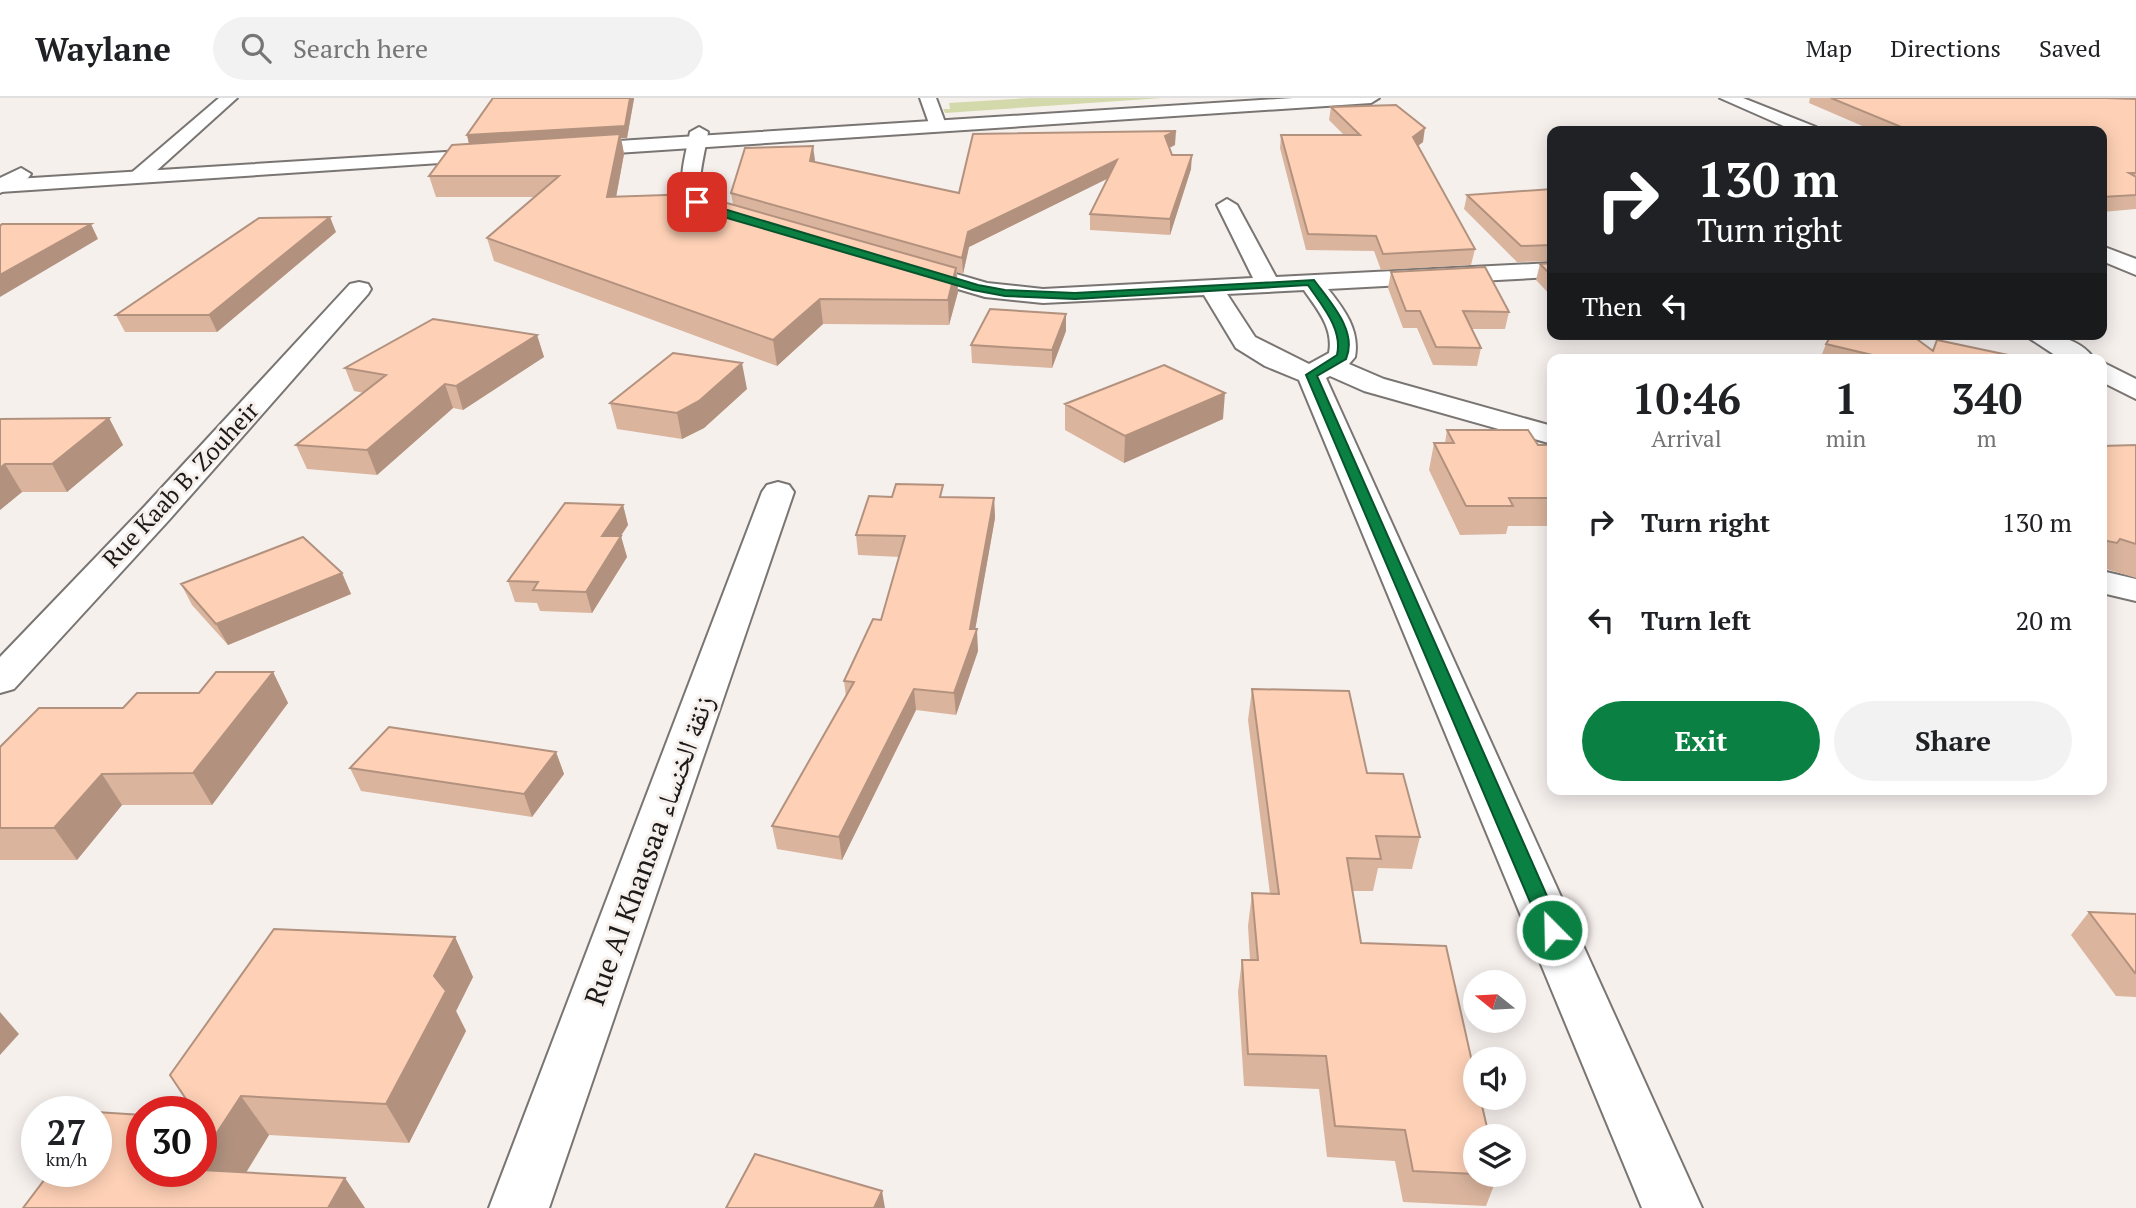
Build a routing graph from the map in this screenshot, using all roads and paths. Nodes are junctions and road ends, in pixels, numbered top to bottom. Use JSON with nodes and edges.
{"nodes":[{"id":1,"x":229,"y":98,"type":"edge"},
{"id":2,"x":928,"y":98,"type":"edge"},
{"id":3,"x":1257,"y":98,"type":"edge"},
{"id":4,"x":1371,"y":98,"type":"edge"},
{"id":5,"x":1728,"y":98,"type":"edge"},
{"id":6,"x":935,"y":122,"type":"junction"},
{"id":7,"x":1798,"y":126,"type":"edge"},
{"id":8,"x":698,"y":137,"type":"junction"},
{"id":9,"x":550,"y":146,"type":"edge"},
{"id":10,"x":516,"y":148,"type":"edge"},
{"id":11,"x":144,"y":172,"type":"junction"},
{"id":12,"x":0,"y":184,"type":"edge"},
{"id":13,"x":1227,"y":205,"type":"dead end"},
{"id":14,"x":758,"y":223,"type":"edge"},
{"id":15,"x":2107,"y":255,"type":"edge"},
{"id":16,"x":882,"y":259,"type":"edge"},
{"id":17,"x":2136,"y":268,"type":"edge"},
{"id":18,"x":1547,"y":270,"type":"edge"},
{"id":19,"x":1311,"y":282,"type":"junction"},
{"id":20,"x":1268,"y":284,"type":"junction"},
{"id":21,"x":359,"y":289,"type":"dead end"},
{"id":22,"x":1212,"y":289,"type":"junction"},
{"id":23,"x":2047,"y":340,"type":"edge"},
{"id":24,"x":2072,"y":354,"type":"edge"},
{"id":25,"x":1320,"y":370,"type":"junction"},
{"id":26,"x":2107,"y":373,"type":"edge"},
{"id":27,"x":2136,"y":391,"type":"edge"},
{"id":28,"x":1547,"y":434,"type":"edge"},
{"id":29,"x":778,"y":492,"type":"dead end"},
{"id":30,"x":2107,"y":584,"type":"edge"},
{"id":31,"x":2136,"y":590,"type":"edge"},
{"id":32,"x":0,"y":680,"type":"edge"},
{"id":33,"x":519,"y":1208,"type":"edge"},
{"id":34,"x":1672,"y":1208,"type":"edge"}],
"edges":[{"from":1,"to":11,"type":"street"},
{"from":2,"to":6,"type":"street"},
{"from":3,"to":6,"type":"street"},
{"from":4,"to":6,"type":"street"},
{"from":5,"to":7,"type":"street"},
{"from":6,"to":8,"type":"street"},
{"from":8,"to":9,"type":"street"},
{"from":8,"to":14,"type":"street"},
{"from":10,"to":11,"type":"street"},
{"from":11,"to":12,"type":"street"},
{"from":11,"to":12,"type":"street"},
{"from":13,"to":20,"type":"street"},
{"from":15,"to":17,"type":"street"},
{"from":16,"to":22,"type":"street"},
{"from":18,"to":19,"type":"street"},
{"from":19,"to":20,"type":"street"},
{"from":19,"to":25,"type":"street"},
{"from":20,"to":22,"type":"street"},
{"from":21,"to":32,"type":"street","name":"Rue Kaab B. Zouheir"},
{"from":22,"to":25,"type":"street"},
{"from":23,"to":24,"type":"street"},
{"from":25,"to":28,"type":"street"},
{"from":25,"to":34,"type":"street"},
{"from":26,"to":27,"type":"street"},
{"from":29,"to":33,"type":"street","name":"Rue Al Khansaa زنقة الخنساء"},
{"from":30,"to":31,"type":"street"}]}
